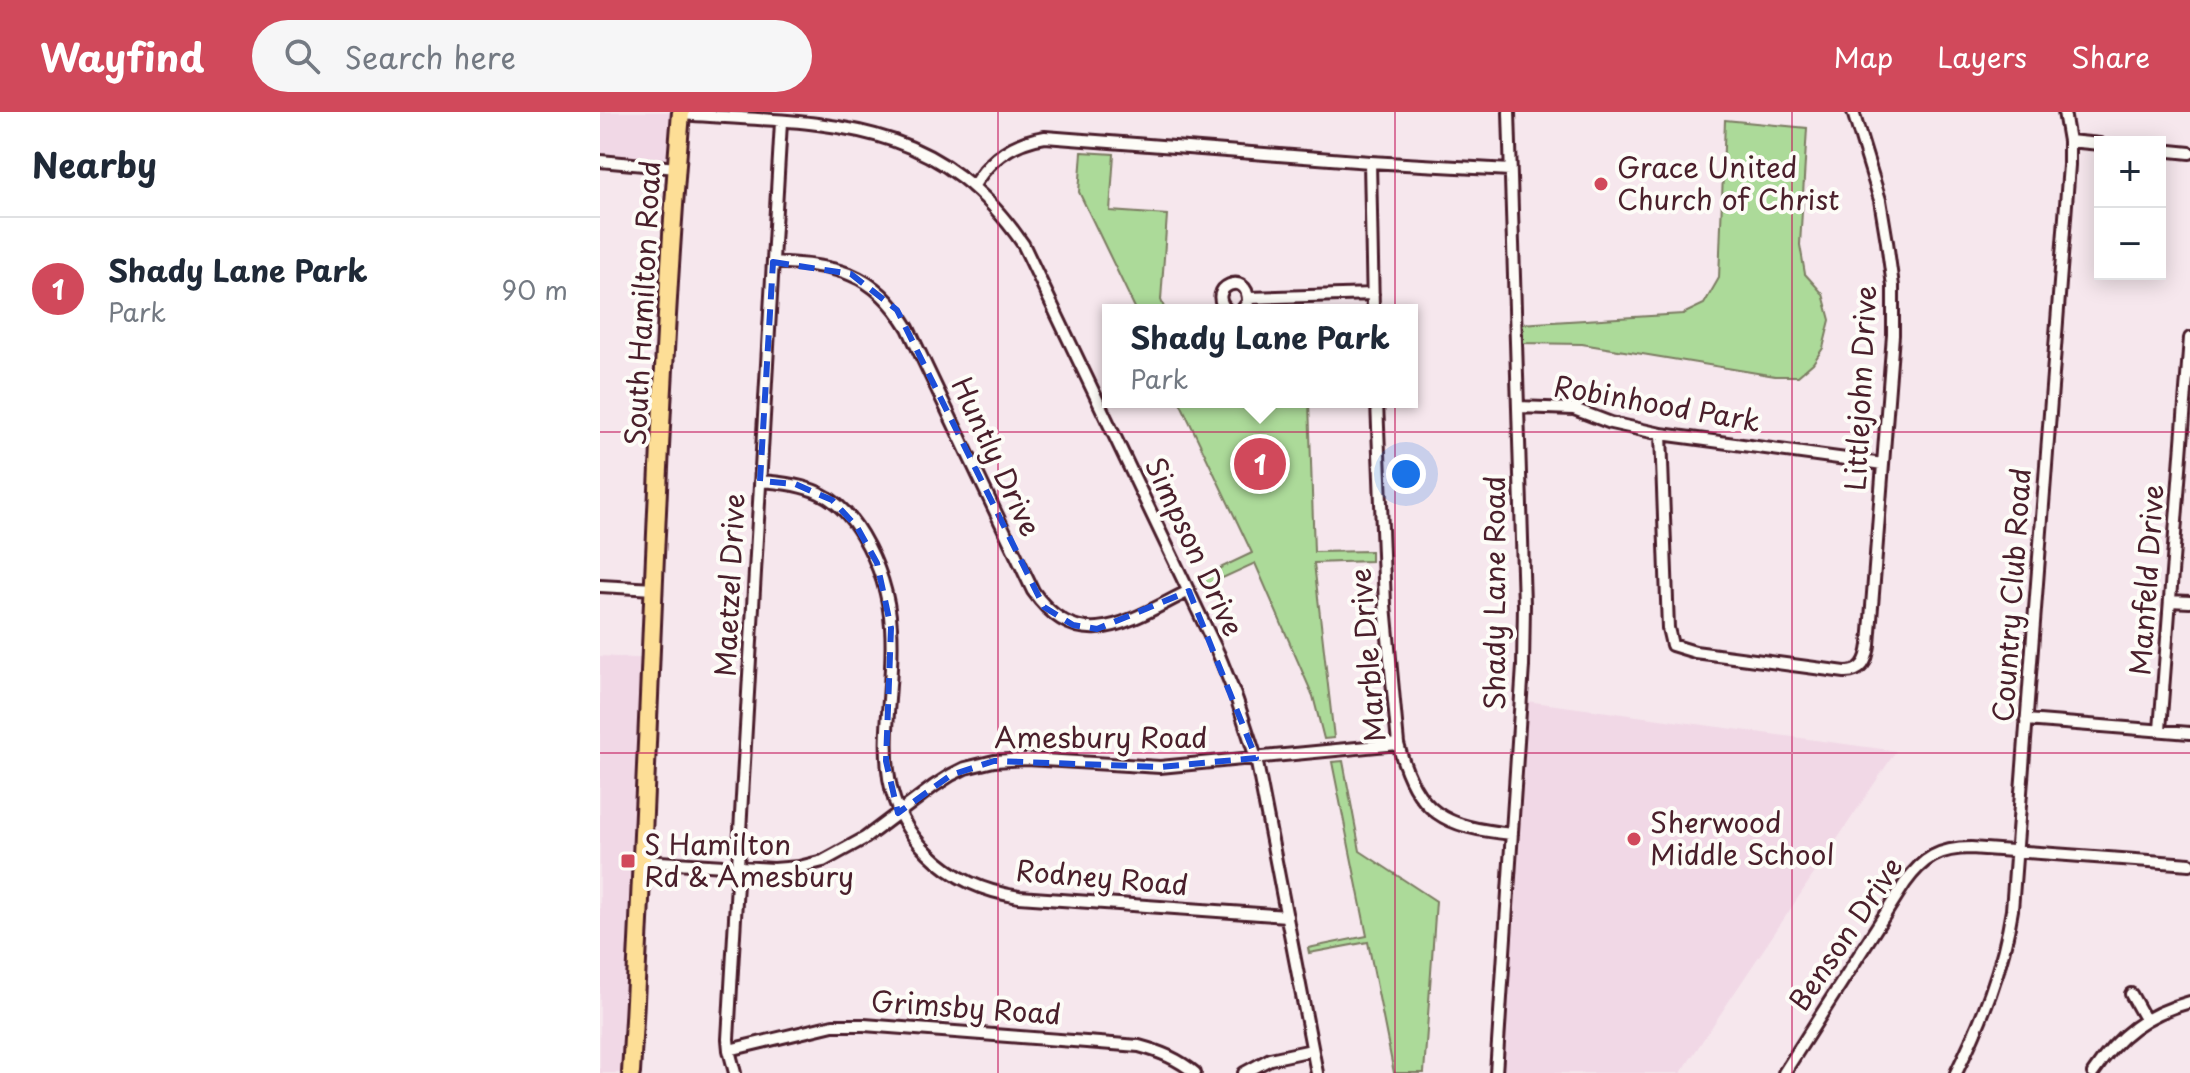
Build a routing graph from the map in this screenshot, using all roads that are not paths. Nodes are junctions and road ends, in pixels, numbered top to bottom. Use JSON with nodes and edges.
{"nodes":[{"id":1,"x":1509,"y":112,"type":"edge"},
{"id":2,"x":1853,"y":112,"type":"edge"},
{"id":3,"x":2064,"y":112,"type":"edge"},
{"id":4,"x":681,"y":113,"type":"edge"},
{"id":5,"x":781,"y":122,"type":"junction"},
{"id":6,"x":2069,"y":141,"type":"junction"},
{"id":7,"x":2094,"y":143,"type":"edge"},
{"id":8,"x":2166,"y":151,"type":"edge"},
{"id":9,"x":2190,"y":153,"type":"edge"},
{"id":10,"x":600,"y":161,"type":"edge"},
{"id":11,"x":1370,"y":162,"type":"junction"},
{"id":12,"x":677,"y":168,"type":"junction"},
{"id":13,"x":1510,"y":170,"type":"junction"},
{"id":14,"x":973,"y":187,"type":"junction"},
{"id":15,"x":773,"y":262,"type":"junction"},
{"id":16,"x":1373,"y":294,"type":"junction"},
{"id":17,"x":1249,"y":298,"type":"junction"},
{"id":18,"x":1222,"y":304,"type":"edge"},
{"id":19,"x":1247,"y":304,"type":"edge"},
{"id":20,"x":1373,"y":304,"type":"edge"},
{"id":21,"x":2190,"y":338,"type":"edge"},
{"id":22,"x":1518,"y":407,"type":"junction"},
{"id":23,"x":1377,"y":408,"type":"edge"},
{"id":24,"x":1661,"y":434,"type":"junction"},
{"id":25,"x":1883,"y":464,"type":"junction"},
{"id":26,"x":760,"y":481,"type":"junction"},
{"id":27,"x":600,"y":586,"type":"edge"},
{"id":28,"x":654,"y":589,"type":"junction"},
{"id":29,"x":1189,"y":591,"type":"junction"},
{"id":30,"x":2170,"y":601,"type":"junction"},
{"id":31,"x":2190,"y":602,"type":"edge"},
{"id":32,"x":2026,"y":720,"type":"junction"},
{"id":33,"x":2160,"y":730,"type":"junction"},
{"id":34,"x":2190,"y":733,"type":"edge"},
{"id":35,"x":1398,"y":744,"type":"junction"},
{"id":36,"x":1256,"y":758,"type":"junction"},
{"id":37,"x":898,"y":813,"type":"junction"},
{"id":38,"x":1512,"y":834,"type":"junction"},
{"id":39,"x":2015,"y":852,"type":"junction"},
{"id":40,"x":643,"y":861,"type":"junction"},
{"id":41,"x":2190,"y":864,"type":"edge"},
{"id":42,"x":738,"y":866,"type":"junction"},
{"id":43,"x":1287,"y":916,"type":"junction"},
{"id":44,"x":2131,"y":994,"type":"dead end"},
{"id":45,"x":2190,"y":1002,"type":"edge"},
{"id":46,"x":2145,"y":1019,"type":"junction"},
{"id":47,"x":729,"y":1050,"type":"junction"},
{"id":48,"x":1312,"y":1050,"type":"junction"},
{"id":49,"x":631,"y":1073,"type":"edge"},
{"id":50,"x":735,"y":1073,"type":"edge"},
{"id":51,"x":1195,"y":1073,"type":"edge"},
{"id":52,"x":1244,"y":1073,"type":"edge"},
{"id":53,"x":1317,"y":1073,"type":"edge"},
{"id":54,"x":1496,"y":1073,"type":"edge"},
{"id":55,"x":1784,"y":1073,"type":"edge"},
{"id":56,"x":1956,"y":1073,"type":"edge"},
{"id":57,"x":2093,"y":1073,"type":"edge"}],
"edges":[{"from":1,"to":13,"type":"street","name":"Shady Lane Road"},
{"from":2,"to":25,"type":"street","name":"Littlejohn Drive"},
{"from":3,"to":6,"type":"street","name":"Country Club Road"},
{"from":4,"to":5,"type":"street","name":"Simpson Drive"},
{"from":4,"to":12,"type":"main road","name":"South Hamilton Road"},
{"from":5,"to":14,"type":"street","name":"Simpson Drive"},
{"from":5,"to":15,"type":"street","name":"Maetzel Drive"},
{"from":6,"to":7,"type":"street"},
{"from":6,"to":32,"type":"street","name":"Country Club Road"},
{"from":8,"to":9,"type":"street"},
{"from":10,"to":12,"type":"street"},
{"from":11,"to":13,"type":"street"},
{"from":11,"to":14,"type":"street"},
{"from":11,"to":16,"type":"street"},
{"from":12,"to":28,"type":"main road","name":"South Hamilton Road"},
{"from":13,"to":22,"type":"street","name":"Shady Lane Road"},
{"from":14,"to":29,"type":"street","name":"Simpson Drive"},
{"from":15,"to":26,"type":"street","name":"Maetzel Drive"},
{"from":15,"to":29,"type":"street","name":"Huntly Drive"},
{"from":16,"to":17,"type":"street"},
{"from":16,"to":20,"type":"street"},
{"from":17,"to":18,"type":"street"},
{"from":17,"to":19,"type":"street"},
{"from":21,"to":30,"type":"street","name":"Manfeld Drive"},
{"from":22,"to":24,"type":"street","name":"Robinhood Park"},
{"from":22,"to":38,"type":"street","name":"Shady Lane Road"},
{"from":23,"to":35,"type":"street","name":"Marble Drive"},
{"from":24,"to":25,"type":"street","name":"Robinhood Park"},
{"from":24,"to":25,"type":"street","name":"Littlejohn Drive"},
{"from":26,"to":37,"type":"street"},
{"from":26,"to":42,"type":"street","name":"Maetzel Drive"},
{"from":27,"to":28,"type":"street"},
{"from":28,"to":40,"type":"main road","name":"South Hamilton Road"},
{"from":29,"to":36,"type":"street","name":"Simpson Drive"},
{"from":30,"to":31,"type":"street"},
{"from":30,"to":33,"type":"street","name":"Manfeld Drive"},
{"from":32,"to":33,"type":"street"},
{"from":32,"to":39,"type":"street","name":"Country Club Road"},
{"from":33,"to":34,"type":"street"},
{"from":35,"to":36,"type":"street","name":"Amesbury Road"},
{"from":35,"to":38,"type":"street","name":"Marble Drive"},
{"from":36,"to":37,"type":"street","name":"Amesbury Road"},
{"from":36,"to":43,"type":"street","name":"Simpson Drive"},
{"from":37,"to":42,"type":"street","name":"Amesbury Road"},
{"from":37,"to":43,"type":"street","name":"Rodney Road"},
{"from":38,"to":54,"type":"street","name":"Shady Lane Road"},
{"from":39,"to":41,"type":"street","name":"Benson Drive"},
{"from":39,"to":55,"type":"street","name":"Benson Drive"},
{"from":39,"to":56,"type":"street","name":"Country Club Road"},
{"from":40,"to":42,"type":"street","name":"Amesbury Road"},
{"from":40,"to":49,"type":"main road","name":"South Hamilton Road"},
{"from":42,"to":47,"type":"street","name":"Maetzel Drive"},
{"from":43,"to":48,"type":"street","name":"Simpson Drive"},
{"from":44,"to":46,"type":"street"},
{"from":45,"to":46,"type":"street"},
{"from":46,"to":57,"type":"street"},
{"from":47,"to":50,"type":"street","name":"Maetzel Drive"},
{"from":47,"to":51,"type":"street","name":"Grimsby Road"},
{"from":48,"to":52,"type":"street"},
{"from":48,"to":53,"type":"street","name":"Simpson Drive"}]}
